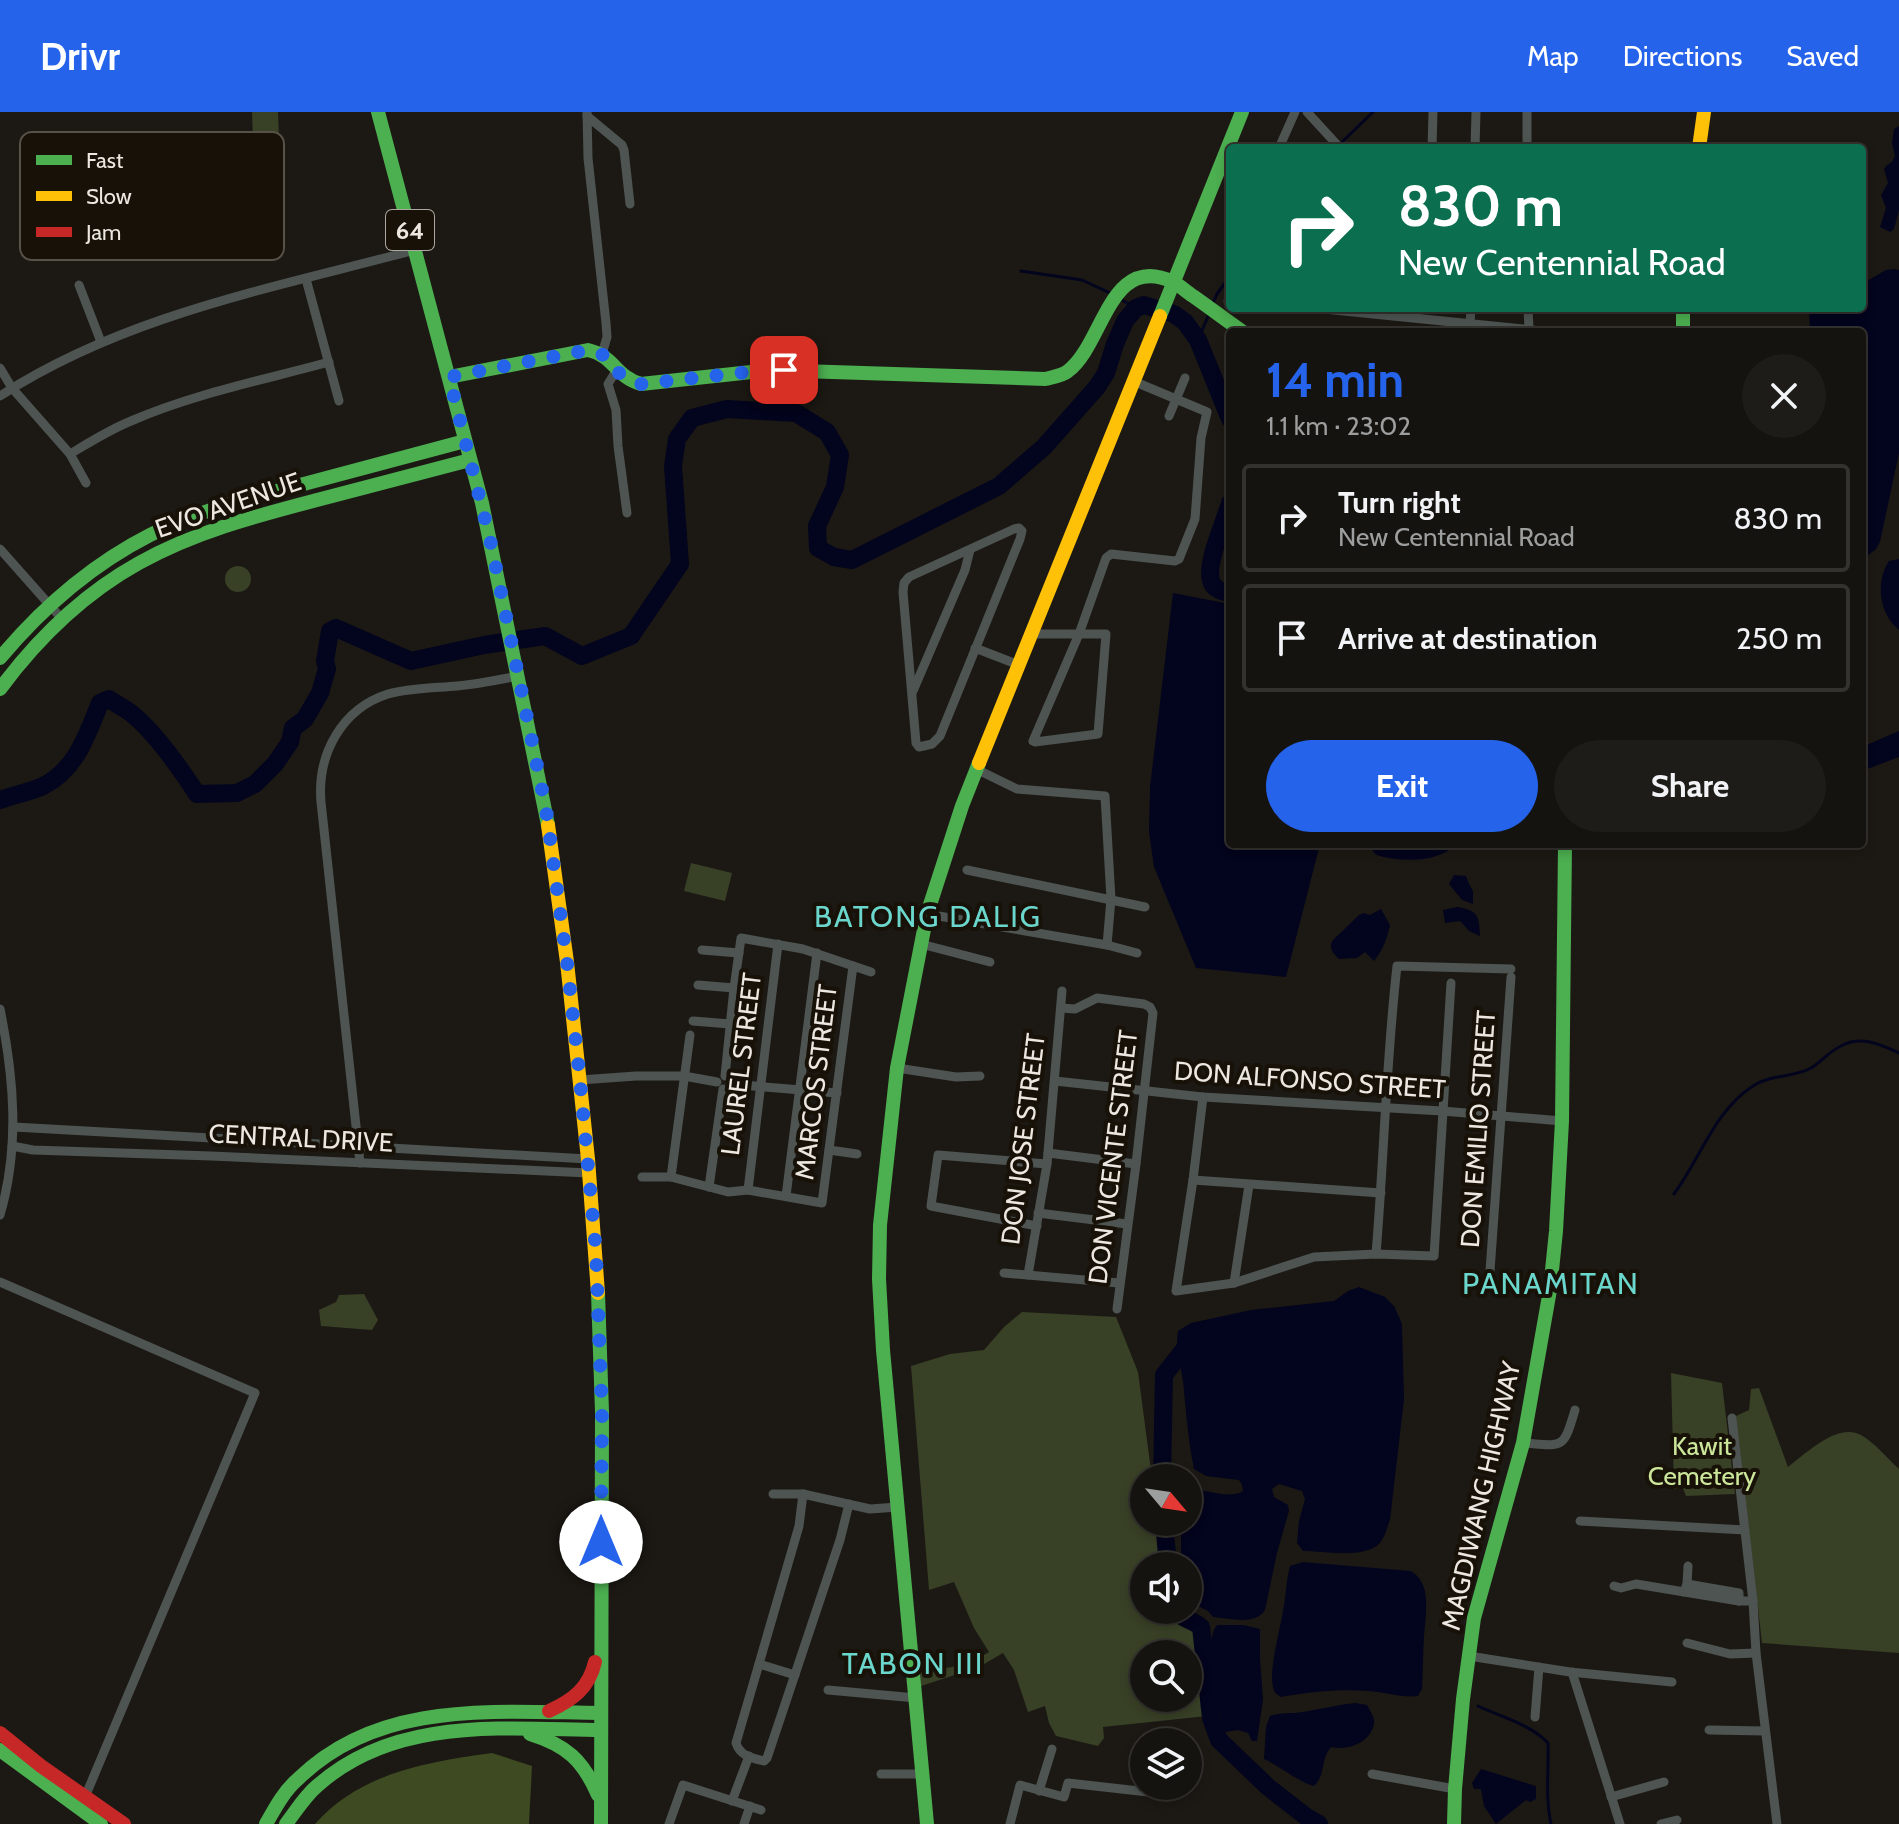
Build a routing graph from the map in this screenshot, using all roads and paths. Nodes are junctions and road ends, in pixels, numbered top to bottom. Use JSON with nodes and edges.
{"nodes":[{"id":1,"x":378,"y":112,"type":"edge"},
{"id":2,"x":1242,"y":112,"type":"edge"},
{"id":3,"x":1295,"y":112,"type":"edge"},
{"id":4,"x":1307,"y":112,"type":"edge"},
{"id":5,"x":1433,"y":112,"type":"edge"},
{"id":6,"x":1476,"y":112,"type":"edge"},
{"id":7,"x":1527,"y":112,"type":"edge"},
{"id":8,"x":1704,"y":112,"type":"edge"},
{"id":9,"x":587,"y":114,"type":"edge"},
{"id":10,"x":1229,"y":144,"type":"edge"},
{"id":11,"x":1281,"y":144,"type":"edge"},
{"id":12,"x":1336,"y":144,"type":"edge"},
{"id":13,"x":1432,"y":144,"type":"edge"},
{"id":14,"x":1475,"y":144,"type":"edge"},
{"id":15,"x":1527,"y":144,"type":"edge"},
{"id":16,"x":1700,"y":144,"type":"edge"},
{"id":17,"x":1226,"y":151,"type":"edge"},
{"id":18,"x":630,"y":204,"type":"dead end"},
{"id":19,"x":415,"y":250,"type":"junction"},
{"id":20,"x":306,"y":279,"type":"junction"},
{"id":21,"x":79,"y":285,"type":"dead end"},
{"id":22,"x":1170,"y":288,"type":"junction"},
{"id":23,"x":1356,"y":312,"type":"edge"},
{"id":24,"x":1471,"y":312,"type":"edge"},
{"id":25,"x":1470,"y":323,"type":"junction"},
{"id":26,"x":1238,"y":328,"type":"edge"},
{"id":27,"x":1519,"y":328,"type":"edge"},
{"id":28,"x":101,"y":342,"type":"junction"},
{"id":29,"x":602,"y":354,"type":"junction"},
{"id":30,"x":329,"y":362,"type":"junction"},
{"id":31,"x":0,"y":368,"type":"edge"},
{"id":32,"x":616,"y":371,"type":"junction"},
{"id":33,"x":449,"y":377,"type":"junction"},
{"id":34,"x":1185,"y":378,"type":"dead end"},
{"id":35,"x":1133,"y":381,"type":"junction"},
{"id":36,"x":12,"y":388,"type":"junction"},
{"id":37,"x":0,"y":396,"type":"edge"},
{"id":38,"x":1176,"y":399,"type":"junction"},
{"id":39,"x":339,"y":401,"type":"dead end"},
{"id":40,"x":1169,"y":416,"type":"dead end"},
{"id":41,"x":465,"y":441,"type":"junction"},
{"id":42,"x":70,"y":454,"type":"junction"},
{"id":43,"x":470,"y":460,"type":"junction"},
{"id":44,"x":86,"y":483,"type":"dead end"},
{"id":45,"x":627,"y":513,"type":"dead end"},
{"id":46,"x":191,"y":518,"type":"junction"},
{"id":47,"x":198,"y":536,"type":"junction"},
{"id":48,"x":0,"y":549,"type":"edge"},
{"id":49,"x":970,"y":550,"type":"junction"},
{"id":50,"x":49,"y":605,"type":"junction"},
{"id":51,"x":62,"y":619,"type":"junction"},
{"id":52,"x":1032,"y":634,"type":"junction"},
{"id":53,"x":1079,"y":634,"type":"junction"},
{"id":54,"x":975,"y":648,"type":"junction"},
{"id":55,"x":0,"y":658,"type":"edge"},
{"id":56,"x":1019,"y":665,"type":"junction"},
{"id":57,"x":518,"y":676,"type":"junction"},
{"id":58,"x":1,"y":684,"type":"edge"},
{"id":59,"x":913,"y":692,"type":"junction"},
{"id":60,"x":976,"y":769,"type":"junction"},
{"id":61,"x":1565,"y":848,"type":"edge"},
{"id":62,"x":967,"y":870,"type":"dead end"},
{"id":63,"x":1111,"y":899,"type":"junction"},
{"id":64,"x":1145,"y":907,"type":"dead end"},
{"id":65,"x":927,"y":914,"type":"junction"},
{"id":66,"x":778,"y":944,"type":"junction"},
{"id":67,"x":921,"y":944,"type":"junction"},
{"id":68,"x":1107,"y":945,"type":"junction"},
{"id":69,"x":702,"y":950,"type":"dead end"},
{"id":70,"x":739,"y":953,"type":"junction"},
{"id":71,"x":817,"y":953,"type":"junction"},
{"id":72,"x":1137,"y":953,"type":"dead end"},
{"id":73,"x":990,"y":962,"type":"dead end"},
{"id":74,"x":853,"y":966,"type":"junction"},
{"id":75,"x":871,"y":972,"type":"dead end"},
{"id":76,"x":1451,"y":983,"type":"dead end"},
{"id":77,"x":698,"y":985,"type":"dead end"},
{"id":78,"x":734,"y":988,"type":"junction"},
{"id":79,"x":1062,"y":991,"type":"dead end"},
{"id":80,"x":1061,"y":1008,"type":"junction"},
{"id":81,"x":0,"y":1009,"type":"edge"},
{"id":82,"x":693,"y":1021,"type":"dead end"},
{"id":83,"x":730,"y":1024,"type":"junction"},
{"id":84,"x":690,"y":1035,"type":"dead end"},
{"id":85,"x":897,"y":1068,"type":"junction"},
{"id":86,"x":684,"y":1076,"type":"junction"},
{"id":87,"x":980,"y":1076,"type":"dead end"},
{"id":88,"x":580,"y":1080,"type":"junction"},
{"id":89,"x":1055,"y":1081,"type":"junction"},
{"id":90,"x":723,"y":1083,"type":"junction"},
{"id":91,"x":761,"y":1086,"type":"junction"},
{"id":92,"x":799,"y":1090,"type":"junction"},
{"id":93,"x":1144,"y":1090,"type":"junction"},
{"id":94,"x":837,"y":1093,"type":"junction"},
{"id":95,"x":1203,"y":1097,"type":"junction"},
{"id":96,"x":1385,"y":1109,"type":"junction"},
{"id":97,"x":1442,"y":1111,"type":"junction"},
{"id":98,"x":1500,"y":1116,"type":"junction"},
{"id":99,"x":1562,"y":1121,"type":"junction"},
{"id":100,"x":14,"y":1127,"type":"junction"},
{"id":101,"x":12,"y":1146,"type":"junction"},
{"id":102,"x":359,"y":1146,"type":"junction"},
{"id":103,"x":829,"y":1150,"type":"junction"},
{"id":104,"x":857,"y":1154,"type":"dead end"},
{"id":105,"x":1047,"y":1159,"type":"junction"},
{"id":106,"x":360,"y":1163,"type":"junction"},
{"id":107,"x":1136,"y":1164,"type":"junction"},
{"id":108,"x":588,"y":1166,"type":"junction"},
{"id":109,"x":642,"y":1177,"type":"dead end"},
{"id":110,"x":671,"y":1177,"type":"junction"},
{"id":111,"x":1193,"y":1180,"type":"junction"},
{"id":112,"x":1249,"y":1185,"type":"junction"},
{"id":113,"x":709,"y":1187,"type":"junction"},
{"id":114,"x":748,"y":1190,"type":"junction"},
{"id":115,"x":1381,"y":1193,"type":"junction"},
{"id":116,"x":786,"y":1196,"type":"junction"},
{"id":117,"x":1038,"y":1213,"type":"junction"},
{"id":118,"x":0,"y":1215,"type":"edge"},
{"id":119,"x":1127,"y":1224,"type":"junction"},
{"id":120,"x":1037,"y":1226,"type":"junction"},
{"id":121,"x":1376,"y":1254,"type":"junction"},
{"id":122,"x":1004,"y":1273,"type":"dead end"},
{"id":123,"x":1028,"y":1275,"type":"junction"},
{"id":124,"x":0,"y":1282,"type":"edge"},
{"id":125,"x":1119,"y":1283,"type":"junction"},
{"id":126,"x":1234,"y":1283,"type":"junction"},
{"id":127,"x":1489,"y":1285,"type":"dead end"},
{"id":128,"x":1117,"y":1309,"type":"dead end"},
{"id":129,"x":1575,"y":1410,"type":"dead end"},
{"id":130,"x":1732,"y":1418,"type":"dead end"},
{"id":131,"x":1523,"y":1443,"type":"junction"},
{"id":132,"x":773,"y":1494,"type":"dead end"},
{"id":133,"x":803,"y":1494,"type":"junction"},
{"id":134,"x":849,"y":1504,"type":"junction"},
{"id":135,"x":898,"y":1507,"type":"junction"},
{"id":136,"x":1580,"y":1521,"type":"dead end"},
{"id":137,"x":1745,"y":1530,"type":"junction"},
{"id":138,"x":1688,"y":1566,"type":"dead end"},
{"id":139,"x":1614,"y":1586,"type":"dead end"},
{"id":140,"x":1686,"y":1588,"type":"junction"},
{"id":141,"x":1753,"y":1601,"type":"junction"},
{"id":142,"x":600,"y":1630,"type":"junction"},
{"id":143,"x":1687,"y":1643,"type":"dead end"},
{"id":144,"x":1756,"y":1653,"type":"junction"},
{"id":145,"x":1469,"y":1656,"type":"junction"},
{"id":146,"x":759,"y":1664,"type":"junction"},
{"id":147,"x":1539,"y":1667,"type":"junction"},
{"id":148,"x":1572,"y":1672,"type":"junction"},
{"id":149,"x":795,"y":1675,"type":"junction"},
{"id":150,"x":1672,"y":1682,"type":"dead end"},
{"id":151,"x":828,"y":1690,"type":"dead end"},
{"id":152,"x":916,"y":1698,"type":"junction"},
{"id":153,"x":543,"y":1713,"type":"junction"},
{"id":154,"x":601,"y":1713,"type":"junction"},
{"id":155,"x":1535,"y":1717,"type":"dead end"},
{"id":156,"x":514,"y":1730,"type":"junction"},
{"id":157,"x":601,"y":1730,"type":"junction"},
{"id":158,"x":1709,"y":1730,"type":"dead end"},
{"id":159,"x":1765,"y":1731,"type":"junction"},
{"id":160,"x":0,"y":1733,"type":"edge"},
{"id":161,"x":1052,"y":1749,"type":"dead end"},
{"id":162,"x":0,"y":1750,"type":"edge"},
{"id":163,"x":749,"y":1756,"type":"junction"},
{"id":164,"x":881,"y":1774,"type":"dead end"},
{"id":165,"x":922,"y":1774,"type":"junction"},
{"id":166,"x":1372,"y":1774,"type":"dead end"},
{"id":167,"x":1664,"y":1782,"type":"dead end"},
{"id":168,"x":1455,"y":1789,"type":"junction"},
{"id":169,"x":1130,"y":1790,"type":"edge"},
{"id":170,"x":1039,"y":1791,"type":"junction"},
{"id":171,"x":85,"y":1797,"type":"junction"},
{"id":172,"x":1611,"y":1797,"type":"junction"},
{"id":173,"x":732,"y":1801,"type":"junction"},
{"id":174,"x":601,"y":1804,"type":"junction"},
{"id":175,"x":750,"y":1806,"type":"junction"},
{"id":176,"x":761,"y":1810,"type":"dead end"},
{"id":177,"x":1677,"y":1820,"type":"dead end"},
{"id":178,"x":101,"y":1824,"type":"edge"},
{"id":179,"x":124,"y":1824,"type":"edge"},
{"id":180,"x":266,"y":1824,"type":"edge"},
{"id":181,"x":286,"y":1824,"type":"edge"},
{"id":182,"x":601,"y":1824,"type":"edge"},
{"id":183,"x":669,"y":1824,"type":"edge"},
{"id":184,"x":744,"y":1824,"type":"edge"},
{"id":185,"x":927,"y":1824,"type":"edge"},
{"id":186,"x":1010,"y":1824,"type":"edge"},
{"id":187,"x":1454,"y":1824,"type":"edge"},
{"id":188,"x":1620,"y":1824,"type":"edge"},
{"id":189,"x":1661,"y":1824,"type":"edge"},
{"id":190,"x":1777,"y":1824,"type":"edge"}],
"edges":[{"from":1,"to":19,"type":"main road","number":"64"},
{"from":2,"to":10,"type":"main road"},
{"from":3,"to":11,"type":"street"},
{"from":4,"to":12,"type":"street"},
{"from":5,"to":13,"type":"street"},
{"from":6,"to":14,"type":"street"},
{"from":7,"to":15,"type":"street"},
{"from":8,"to":16,"type":"main road"},
{"from":9,"to":18,"type":"street"},
{"from":9,"to":29,"type":"street"},
{"from":17,"to":22,"type":"main road"},
{"from":19,"to":20,"type":"street"},
{"from":19,"to":33,"type":"main road","number":"64"},
{"from":20,"to":28,"type":"street"},
{"from":20,"to":30,"type":"street"},
{"from":21,"to":28,"type":"street"},
{"from":22,"to":26,"type":"main road"},
{"from":22,"to":32,"type":"main road"},
{"from":22,"to":35,"type":"main road"},
{"from":23,"to":25,"type":"street"},
{"from":24,"to":25,"type":"street"},
{"from":25,"to":27,"type":"street"},
{"from":28,"to":36,"type":"street"},
{"from":29,"to":32,"type":"main road"},
{"from":29,"to":33,"type":"main road"},
{"from":30,"to":39,"type":"street"},
{"from":30,"to":42,"type":"street"},
{"from":31,"to":36,"type":"street"},
{"from":32,"to":45,"type":"street"},
{"from":33,"to":41,"type":"main road","number":"64"},
{"from":34,"to":38,"type":"street"},
{"from":35,"to":38,"type":"street"},
{"from":35,"to":52,"type":"main road"},
{"from":36,"to":37,"type":"street"},
{"from":36,"to":42,"type":"street"},
{"from":38,"to":40,"type":"street"},
{"from":38,"to":53,"type":"street"},
{"from":41,"to":43,"type":"main road","number":"64"},
{"from":41,"to":46,"type":"main road","name":"EVO AVENUE"},
{"from":42,"to":44,"type":"street"},
{"from":43,"to":47,"type":"main road","name":"EVO AVENUE"},
{"from":43,"to":57,"type":"main road","number":"64"},
{"from":46,"to":47,"type":"main road"},
{"from":46,"to":50,"type":"main road","name":"EVO AVENUE"},
{"from":47,"to":51,"type":"main road","name":"EVO AVENUE"},
{"from":48,"to":50,"type":"street"},
{"from":49,"to":54,"type":"street"},
{"from":49,"to":59,"type":"street"},
{"from":49,"to":59,"type":"street"},
{"from":50,"to":51,"type":"street"},
{"from":50,"to":55,"type":"main road","name":"EVO AVENUE"},
{"from":51,"to":58,"type":"main road","name":"EVO AVENUE"},
{"from":52,"to":53,"type":"street"},
{"from":52,"to":56,"type":"main road"},
{"from":53,"to":53,"type":"street"},
{"from":54,"to":56,"type":"street"},
{"from":54,"to":59,"type":"street"},
{"from":56,"to":60,"type":"main road"},
{"from":57,"to":88,"type":"main road","number":"64"},
{"from":57,"to":102,"type":"street"},
{"from":60,"to":63,"type":"street"},
{"from":60,"to":65,"type":"main road"},
{"from":61,"to":99,"type":"main road","name":"MAGDIWANG HIGHWAY"},
{"from":62,"to":63,"type":"street"},
{"from":63,"to":64,"type":"street"},
{"from":63,"to":68,"type":"street"},
{"from":65,"to":67,"type":"main road"},
{"from":65,"to":68,"type":"street"},
{"from":66,"to":70,"type":"street"},
{"from":66,"to":71,"type":"street"},
{"from":66,"to":91,"type":"street","name":"LAUREL STREET"},
{"from":67,"to":73,"type":"street"},
{"from":67,"to":85,"type":"main road"},
{"from":68,"to":72,"type":"street"},
{"from":69,"to":70,"type":"street"},
{"from":70,"to":78,"type":"street"},
{"from":71,"to":74,"type":"street"},
{"from":71,"to":92,"type":"street"},
{"from":74,"to":75,"type":"street"},
{"from":74,"to":94,"type":"street","name":"MARCOS STREET"},
{"from":76,"to":97,"type":"street"},
{"from":77,"to":78,"type":"street"},
{"from":78,"to":83,"type":"street"},
{"from":79,"to":80,"type":"street","name":"DON JOSE STREET"},
{"from":80,"to":89,"type":"street","name":"DON JOSE STREET"},
{"from":80,"to":93,"type":"street","name":"DON VICENTE STREET"},
{"from":81,"to":100,"type":"street"},
{"from":82,"to":83,"type":"street"},
{"from":83,"to":90,"type":"street"},
{"from":84,"to":86,"type":"street"},
{"from":85,"to":87,"type":"street"},
{"from":85,"to":135,"type":"main road"},
{"from":86,"to":88,"type":"street"},
{"from":86,"to":90,"type":"street"},
{"from":86,"to":110,"type":"street"},
{"from":88,"to":108,"type":"main road","number":"64"},
{"from":89,"to":93,"type":"street","name":"DON ALFONSO STREET"},
{"from":89,"to":105,"type":"street","name":"DON JOSE STREET"},
{"from":90,"to":91,"type":"street"},
{"from":90,"to":113,"type":"street"},
{"from":91,"to":92,"type":"street"},
{"from":91,"to":114,"type":"street","name":"LAUREL STREET"},
{"from":92,"to":94,"type":"street"},
{"from":92,"to":116,"type":"street"},
{"from":93,"to":95,"type":"street","name":"DON ALFONSO STREET"},
{"from":93,"to":107,"type":"street","name":"DON VICENTE STREET"},
{"from":94,"to":103,"type":"street","name":"MARCOS STREET"},
{"from":95,"to":96,"type":"street","name":"DON ALFONSO STREET"},
{"from":95,"to":111,"type":"street"},
{"from":96,"to":97,"type":"street","name":"DON ALFONSO STREET"},
{"from":96,"to":98,"type":"street","name":"DON EMILIO STREET"},
{"from":96,"to":115,"type":"street","name":"DON EMILIO STREET"},
{"from":97,"to":98,"type":"street","name":"DON ALFONSO STREET"},
{"from":97,"to":121,"type":"street"},
{"from":98,"to":99,"type":"street","name":"DON ALFONSO STREET"},
{"from":98,"to":127,"type":"street","name":"DON EMILIO STREET"},
{"from":99,"to":131,"type":"main road","name":"MAGDIWANG HIGHWAY"},
{"from":100,"to":101,"type":"street"},
{"from":100,"to":102,"type":"street","name":"CENTRAL DRIVE"},
{"from":101,"to":106,"type":"street","name":"CENTRAL DRIVE"},
{"from":101,"to":118,"type":"street"},
{"from":102,"to":106,"type":"street"},
{"from":102,"to":108,"type":"street","name":"CENTRAL DRIVE"},
{"from":103,"to":104,"type":"street"},
{"from":103,"to":116,"type":"street","name":"MARCOS STREET"},
{"from":105,"to":107,"type":"street"},
{"from":105,"to":117,"type":"street","name":"DON JOSE STREET"},
{"from":105,"to":120,"type":"street"},
{"from":106,"to":108,"type":"street","name":"CENTRAL DRIVE"},
{"from":107,"to":119,"type":"street","name":"DON VICENTE STREET"},
{"from":108,"to":142,"type":"main road","number":"64"},
{"from":109,"to":110,"type":"street"},
{"from":110,"to":113,"type":"street"},
{"from":111,"to":112,"type":"street"},
{"from":111,"to":126,"type":"street"},
{"from":112,"to":115,"type":"street"},
{"from":112,"to":126,"type":"street"},
{"from":113,"to":114,"type":"street"},
{"from":114,"to":116,"type":"street"},
{"from":115,"to":121,"type":"street","name":"DON EMILIO STREET"},
{"from":117,"to":119,"type":"street"},
{"from":117,"to":120,"type":"street","name":"DON JOSE STREET"},
{"from":119,"to":125,"type":"street","name":"DON VICENTE STREET"},
{"from":120,"to":123,"type":"street","name":"DON JOSE STREET"},
{"from":121,"to":126,"type":"street"},
{"from":122,"to":123,"type":"street"},
{"from":123,"to":125,"type":"street"},
{"from":124,"to":171,"type":"street"},
{"from":125,"to":128,"type":"street","name":"DON VICENTE STREET"},
{"from":129,"to":131,"type":"street"},
{"from":130,"to":137,"type":"street"},
{"from":131,"to":145,"type":"main road","name":"MAGDIWANG HIGHWAY"},
{"from":132,"to":133,"type":"street"},
{"from":133,"to":134,"type":"street"},
{"from":133,"to":146,"type":"street"},
{"from":134,"to":135,"type":"street"},
{"from":134,"to":149,"type":"street"},
{"from":135,"to":152,"type":"main road"},
{"from":136,"to":137,"type":"street"},
{"from":137,"to":141,"type":"street"},
{"from":138,"to":140,"type":"street"},
{"from":139,"to":140,"type":"street"},
{"from":140,"to":141,"type":"street"},
{"from":141,"to":144,"type":"street"},
{"from":142,"to":153,"type":"main road"},
{"from":142,"to":154,"type":"main road","number":"64"},
{"from":143,"to":144,"type":"street"},
{"from":144,"to":159,"type":"street"},
{"from":145,"to":147,"type":"street"},
{"from":145,"to":168,"type":"main road","name":"MAGDIWANG HIGHWAY"},
{"from":146,"to":149,"type":"street"},
{"from":146,"to":163,"type":"street"},
{"from":147,"to":148,"type":"street"},
{"from":147,"to":155,"type":"street"},
{"from":148,"to":150,"type":"street"},
{"from":148,"to":172,"type":"street"},
{"from":149,"to":163,"type":"street"},
{"from":151,"to":152,"type":"street"},
{"from":152,"to":165,"type":"main road"},
{"from":153,"to":154,"type":"main road"},
{"from":153,"to":180,"type":"main road"},
{"from":154,"to":157,"type":"main road","number":"64"},
{"from":156,"to":157,"type":"main road"},
{"from":156,"to":174,"type":"main road"},
{"from":156,"to":181,"type":"main road"},
{"from":157,"to":174,"type":"main road","number":"64"},
{"from":158,"to":159,"type":"street"},
{"from":159,"to":190,"type":"street"},
{"from":160,"to":171,"type":"main road"},
{"from":161,"to":170,"type":"street"},
{"from":162,"to":178,"type":"main road"},
{"from":163,"to":173,"type":"street"},
{"from":164,"to":165,"type":"street"},
{"from":165,"to":185,"type":"main road"},
{"from":166,"to":168,"type":"street"},
{"from":167,"to":172,"type":"street"},
{"from":168,"to":187,"type":"main road","name":"MAGDIWANG HIGHWAY"},
{"from":169,"to":170,"type":"street"},
{"from":170,"to":186,"type":"street"},
{"from":171,"to":179,"type":"main road"},
{"from":172,"to":188,"type":"street"},
{"from":173,"to":175,"type":"street"},
{"from":173,"to":183,"type":"street"},
{"from":174,"to":182,"type":"main road","number":"64"},
{"from":175,"to":176,"type":"street"},
{"from":175,"to":184,"type":"street"},
{"from":177,"to":189,"type":"street"}]}
